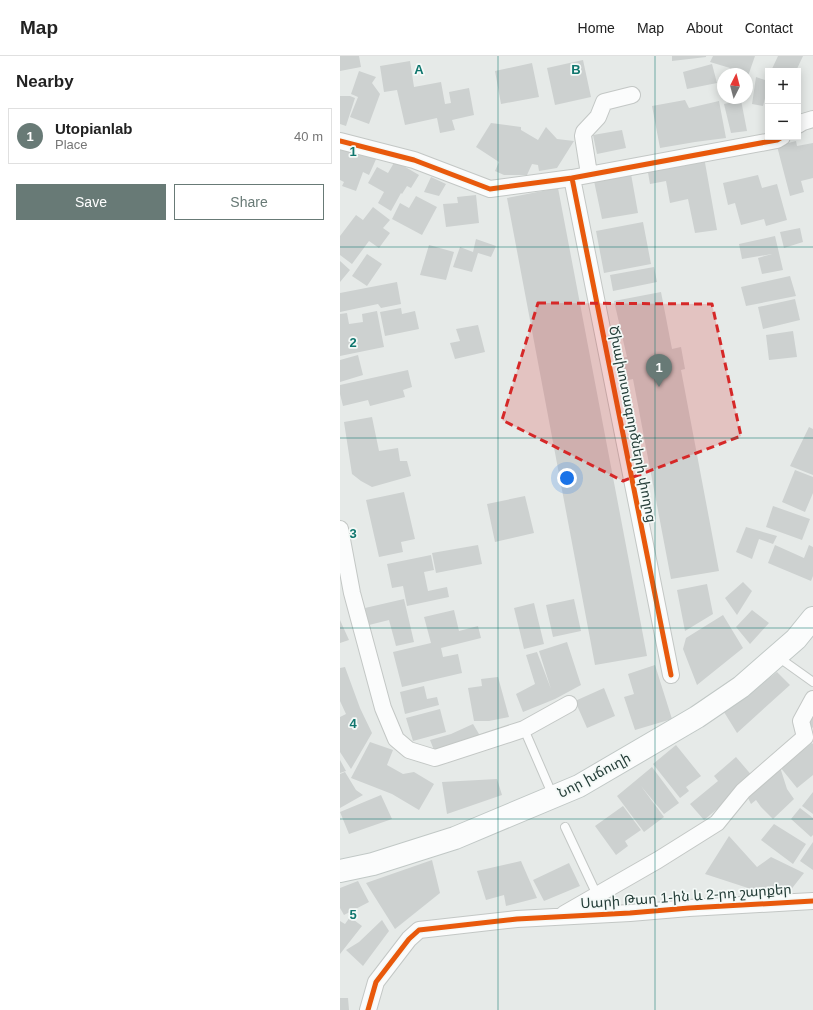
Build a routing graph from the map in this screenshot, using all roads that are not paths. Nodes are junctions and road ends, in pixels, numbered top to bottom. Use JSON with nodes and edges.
{"nodes":[{"id":1,"x":632,"y":95,"type":"dead end"},
{"id":2,"x":813,"y":119,"type":"edge"},
{"id":3,"x":801,"y":123,"type":"edge"},
{"id":4,"x":777,"y":140,"type":"edge"},
{"id":5,"x":340,"y":141,"type":"edge"},
{"id":6,"x":589,"y":174,"type":"junction"},
{"id":7,"x":572,"y":178,"type":"junction"},
{"id":8,"x":340,"y":529,"type":"edge"},
{"id":9,"x":813,"y":618,"type":"edge"},
{"id":10,"x":777,"y":656,"type":"junction"},
{"id":11,"x":671,"y":675,"type":"dead end"},
{"id":12,"x":813,"y":682,"type":"edge"},
{"id":13,"x":813,"y":699,"type":"edge"},
{"id":14,"x":569,"y":704,"type":"dead end"},
{"id":15,"x":524,"y":729,"type":"junction"},
{"id":16,"x":554,"y":797,"type":"junction"},
{"id":17,"x":565,"y":826,"type":"dead end"},
{"id":18,"x":340,"y":871,"type":"edge"},
{"id":19,"x":597,"y":895,"type":"junction"},
{"id":20,"x":813,"y":901,"type":"edge"},
{"id":21,"x":561,"y":916,"type":"junction"},
{"id":22,"x":368,"y":1010,"type":"edge"}],
"edges":[{"from":1,"to":6,"type":"street"},
{"from":2,"to":3,"type":"street"},
{"from":4,"to":6,"type":"street"},
{"from":5,"to":7,"type":"street"},
{"from":6,"to":7,"type":"street"},
{"from":7,"to":11,"type":"street","name":"Ծխախոտագործների փողոց"},
{"from":8,"to":15,"type":"street"},
{"from":9,"to":10,"type":"main road","name":"Նոր խճուղի"},
{"from":10,"to":12,"type":"lane"},
{"from":10,"to":16,"type":"main road","name":"Նոր խճուղի"},
{"from":13,"to":19,"type":"street"},
{"from":14,"to":15,"type":"street"},
{"from":15,"to":16,"type":"lane"},
{"from":16,"to":18,"type":"main road","name":"Նոր խճուղի"},
{"from":17,"to":19,"type":"lane"},
{"from":19,"to":21,"type":"street"},
{"from":20,"to":21,"type":"street","name":"Սարի Թաղ 1-ին և 2-րդ շարքեր"},
{"from":21,"to":22,"type":"street","name":"Սարի Թաղ 1-ին և 2-րդ շարքեր"}]}
